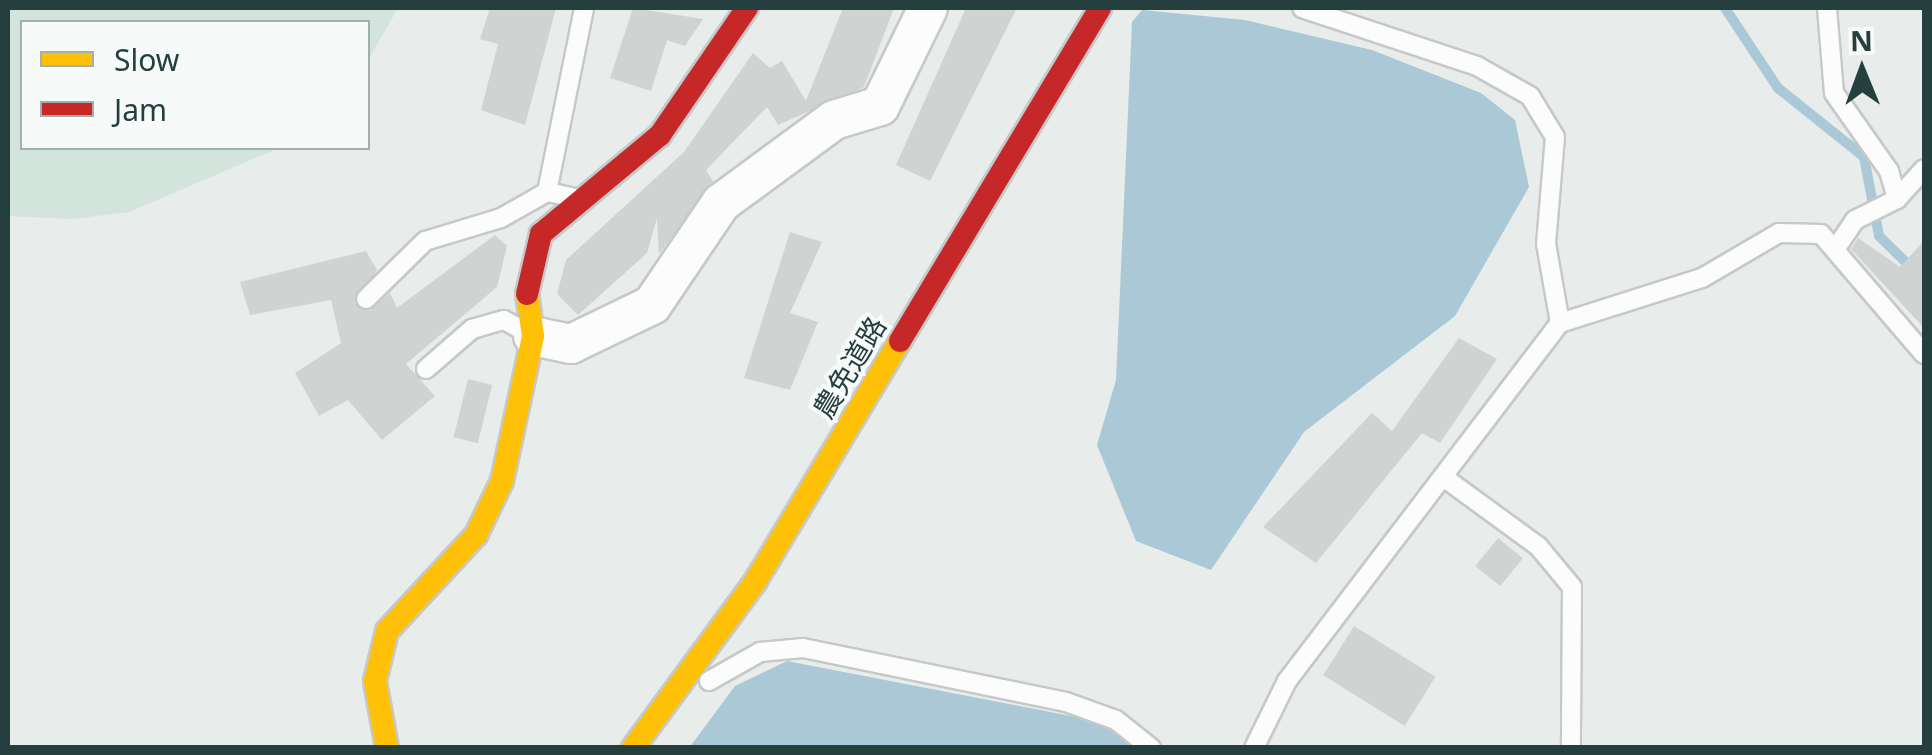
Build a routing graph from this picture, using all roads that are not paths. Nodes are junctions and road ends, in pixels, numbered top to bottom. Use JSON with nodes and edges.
{"nodes":[{"id":1,"x":584,"y":8,"type":"edge"},
{"id":2,"x":928,"y":8,"type":"edge"},
{"id":3,"x":1100,"y":8,"type":"edge"},
{"id":4,"x":1302,"y":8,"type":"edge"},
{"id":5,"x":1827,"y":8,"type":"edge"},
{"id":6,"x":738,"y":12,"type":"edge"},
{"id":7,"x":1924,"y":169,"type":"edge"},
{"id":8,"x":547,"y":192,"type":"junction"},
{"id":9,"x":576,"y":198,"type":"junction"},
{"id":10,"x":1897,"y":199,"type":"junction"},
{"id":11,"x":1836,"y":246,"type":"junction"},
{"id":12,"x":366,"y":299,"type":"dead end"},
{"id":13,"x":1560,"y":323,"type":"junction"},
{"id":14,"x":533,"y":336,"type":"junction"},
{"id":15,"x":1924,"y":354,"type":"edge"},
{"id":16,"x":426,"y":369,"type":"dead end"},
{"id":17,"x":1446,"y":479,"type":"junction"},
{"id":18,"x":388,"y":748,"type":"edge"},
{"id":19,"x":632,"y":748,"type":"edge"},
{"id":20,"x":658,"y":748,"type":"edge"},
{"id":21,"x":1151,"y":748,"type":"edge"},
{"id":22,"x":1254,"y":748,"type":"edge"},
{"id":23,"x":1571,"y":748,"type":"edge"}],
"edges":[{"from":1,"to":8,"type":"lane"},
{"from":2,"to":14,"type":"street"},
{"from":3,"to":19,"type":"street","name":"農免道路"},
{"from":4,"to":13,"type":"lane"},
{"from":5,"to":10,"type":"lane"},
{"from":6,"to":9,"type":"street"},
{"from":7,"to":10,"type":"lane"},
{"from":8,"to":9,"type":"lane"},
{"from":8,"to":12,"type":"lane"},
{"from":9,"to":14,"type":"street"},
{"from":10,"to":11,"type":"lane"},
{"from":11,"to":13,"type":"lane"},
{"from":11,"to":15,"type":"lane"},
{"from":13,"to":17,"type":"lane"},
{"from":14,"to":16,"type":"lane"},
{"from":14,"to":18,"type":"street"},
{"from":17,"to":22,"type":"lane"},
{"from":17,"to":23,"type":"lane"},
{"from":20,"to":21,"type":"lane"}]}
